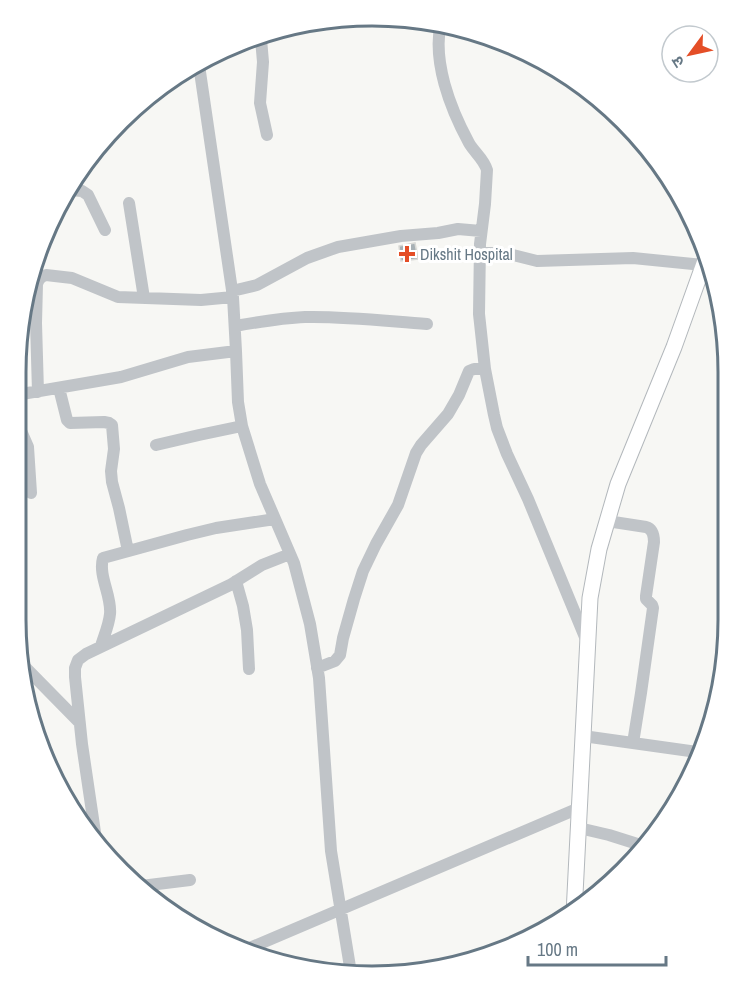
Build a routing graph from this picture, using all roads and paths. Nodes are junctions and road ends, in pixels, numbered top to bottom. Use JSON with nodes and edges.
{"nodes":[{"id":1,"x":440,"y":32,"type":"edge"},
{"id":2,"x":261,"y":44,"type":"edge"},
{"id":3,"x":200,"y":71,"type":"edge"},
{"id":4,"x":267,"y":135,"type":"dead end"},
{"id":5,"x":77,"y":191,"type":"edge"},
{"id":6,"x":129,"y":203,"type":"dead end"},
{"id":7,"x":105,"y":230,"type":"dead end"},
{"id":8,"x":482,"y":231,"type":"junction"},
{"id":9,"x":480,"y":252,"type":"junction"},
{"id":10,"x":700,"y":260,"type":"edge"},
{"id":11,"x":702,"y":268,"type":"edge"},
{"id":12,"x":232,"y":294,"type":"junction"},
{"id":13,"x":144,"y":298,"type":"junction"},
{"id":14,"x":427,"y":324,"type":"dead end"},
{"id":15,"x":235,"y":326,"type":"junction"},
{"id":16,"x":236,"y":351,"type":"junction"},
{"id":17,"x":484,"y":369,"type":"junction"},
{"id":18,"x":59,"y":388,"type":"junction"},
{"id":19,"x":39,"y":392,"type":"junction"},
{"id":20,"x":26,"y":394,"type":"edge"},
{"id":21,"x":242,"y":426,"type":"junction"},
{"id":22,"x":26,"y":442,"type":"edge"},
{"id":23,"x":156,"y":445,"type":"dead end"},
{"id":24,"x":31,"y":493,"type":"dead end"},
{"id":25,"x":275,"y":519,"type":"junction"},
{"id":26,"x":607,"y":521,"type":"junction"},
{"id":27,"x":128,"y":551,"type":"junction"},
{"id":28,"x":290,"y":554,"type":"junction"},
{"id":29,"x":236,"y":581,"type":"junction"},
{"id":30,"x":588,"y":643,"type":"junction"},
{"id":31,"x":101,"y":646,"type":"junction"},
{"id":32,"x":317,"y":668,"type":"junction"},
{"id":33,"x":249,"y":669,"type":"dead end"},
{"id":34,"x":29,"y":671,"type":"edge"},
{"id":35,"x":79,"y":722,"type":"junction"},
{"id":36,"x":583,"y":736,"type":"junction"},
{"id":37,"x":633,"y":743,"type":"junction"},
{"id":38,"x":693,"y":751,"type":"edge"},
{"id":39,"x":579,"y":808,"type":"junction"},
{"id":40,"x":91,"y":823,"type":"edge"},
{"id":41,"x":579,"y":828,"type":"junction"},
{"id":42,"x":637,"y":844,"type":"edge"},
{"id":43,"x":190,"y":880,"type":"dead end"},
{"id":44,"x":149,"y":885,"type":"edge"},
{"id":45,"x":575,"y":901,"type":"edge"},
{"id":46,"x":339,"y":910,"type":"junction"},
{"id":47,"x":256,"y":946,"type":"edge"},
{"id":48,"x":350,"y":966,"type":"edge"}],
"edges":[{"from":1,"to":8,"type":"street"},
{"from":2,"to":4,"type":"street"},
{"from":3,"to":12,"type":"street"},
{"from":5,"to":7,"type":"street"},
{"from":6,"to":13,"type":"street"},
{"from":8,"to":9,"type":"street"},
{"from":8,"to":12,"type":"street"},
{"from":9,"to":10,"type":"street"},
{"from":9,"to":17,"type":"street"},
{"from":11,"to":26,"type":"main road"},
{"from":12,"to":13,"type":"street"},
{"from":12,"to":15,"type":"street"},
{"from":13,"to":19,"type":"street"},
{"from":14,"to":15,"type":"street"},
{"from":15,"to":16,"type":"street"},
{"from":16,"to":18,"type":"street"},
{"from":16,"to":21,"type":"street"},
{"from":17,"to":30,"type":"street"},
{"from":17,"to":32,"type":"street"},
{"from":18,"to":19,"type":"street"},
{"from":18,"to":27,"type":"street"},
{"from":19,"to":20,"type":"street"},
{"from":21,"to":23,"type":"street"},
{"from":21,"to":25,"type":"street"},
{"from":22,"to":24,"type":"street"},
{"from":25,"to":27,"type":"street"},
{"from":25,"to":28,"type":"street"},
{"from":26,"to":30,"type":"main road"},
{"from":26,"to":37,"type":"street"},
{"from":27,"to":31,"type":"street"},
{"from":28,"to":29,"type":"street"},
{"from":28,"to":32,"type":"street"},
{"from":29,"to":31,"type":"street"},
{"from":29,"to":33,"type":"street"},
{"from":30,"to":36,"type":"main road"},
{"from":31,"to":35,"type":"street"},
{"from":32,"to":46,"type":"street"},
{"from":34,"to":35,"type":"street"},
{"from":35,"to":40,"type":"street"},
{"from":36,"to":37,"type":"street"},
{"from":36,"to":39,"type":"main road"},
{"from":37,"to":38,"type":"street"},
{"from":39,"to":41,"type":"main road"},
{"from":39,"to":46,"type":"street"},
{"from":41,"to":42,"type":"street"},
{"from":41,"to":45,"type":"main road"},
{"from":43,"to":44,"type":"street"},
{"from":46,"to":47,"type":"street"},
{"from":46,"to":48,"type":"street"}]}
